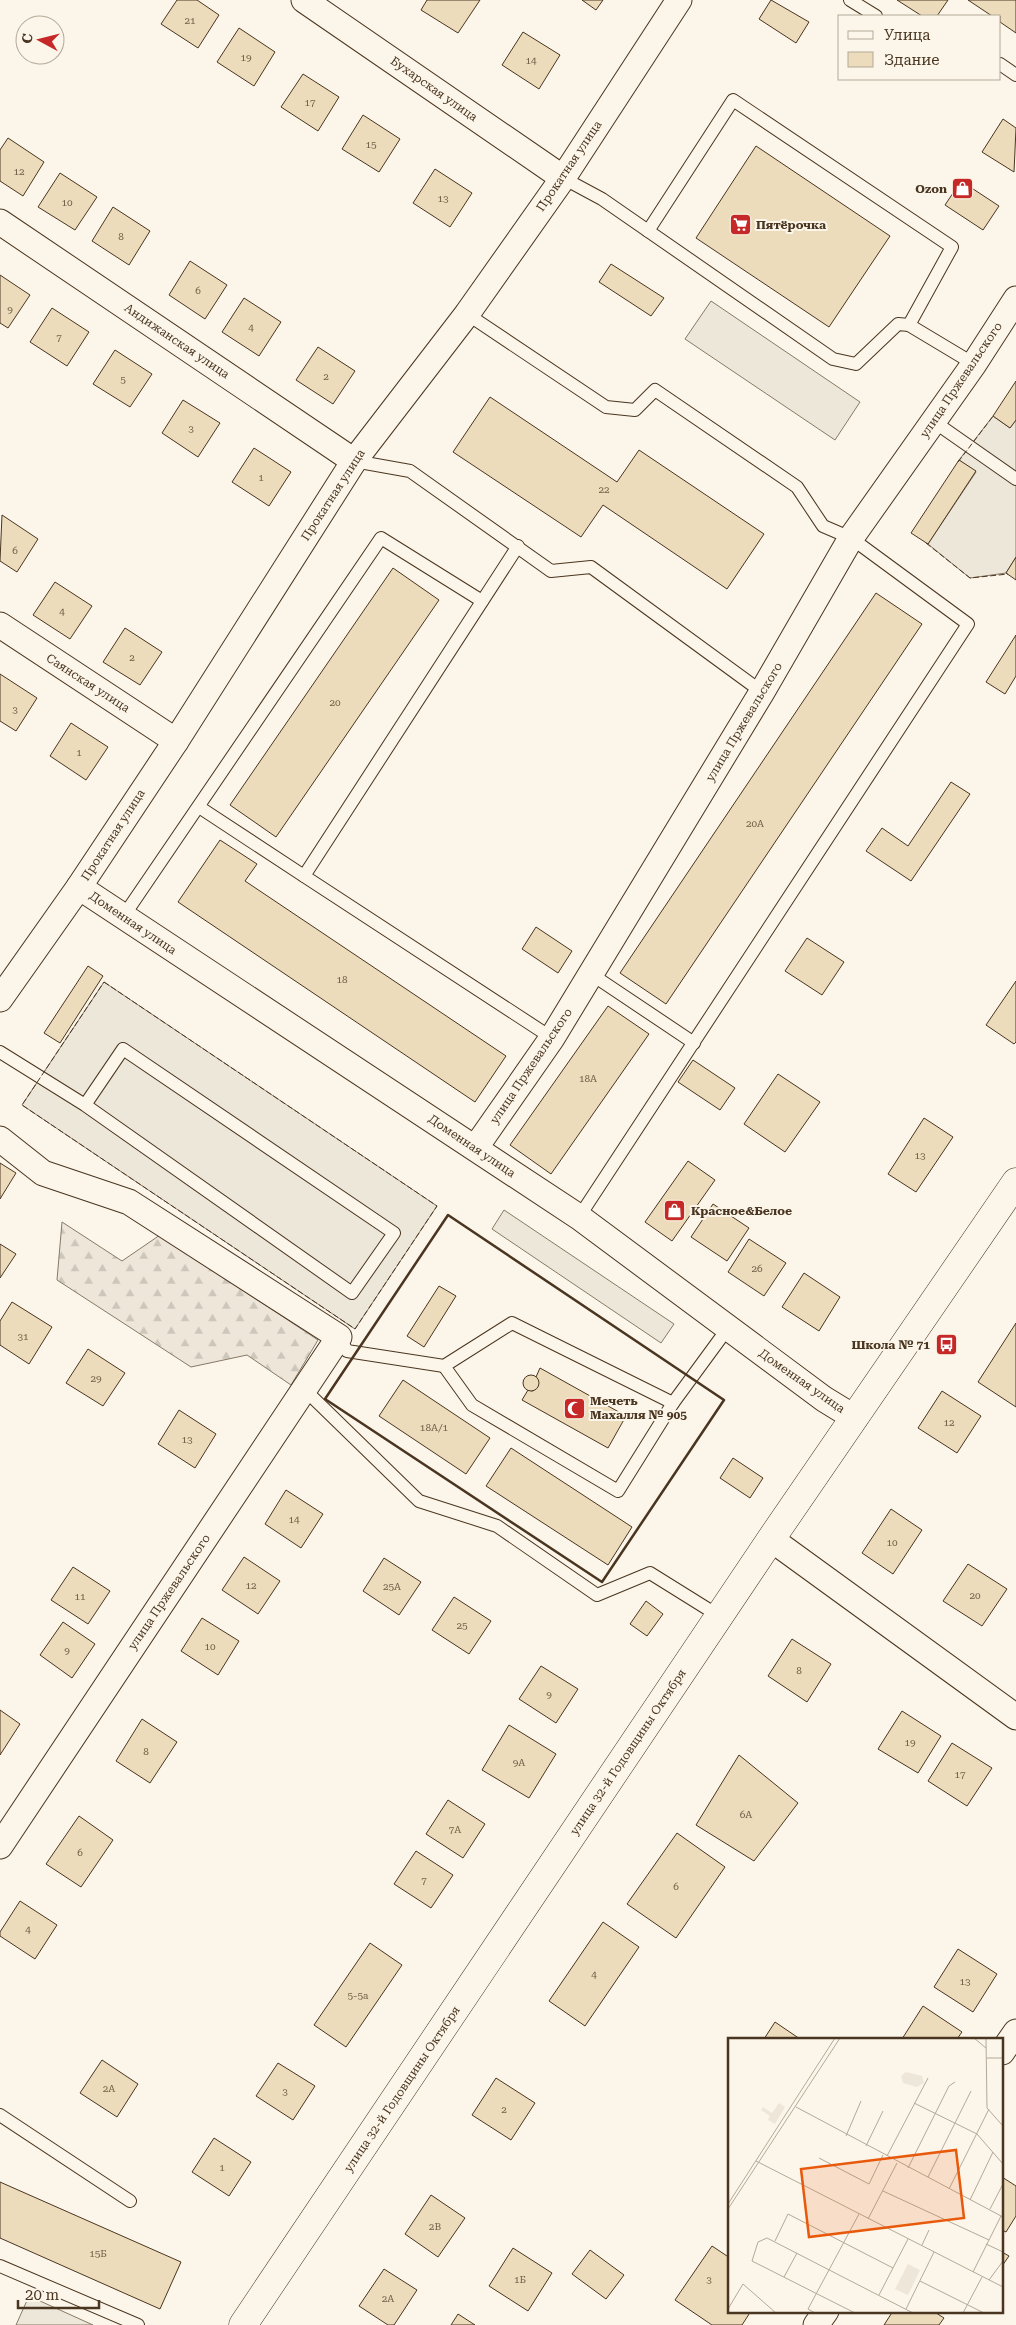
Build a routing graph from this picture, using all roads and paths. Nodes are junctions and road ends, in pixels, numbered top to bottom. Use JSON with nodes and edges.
{"nodes":[{"id":1,"x":304,"y":0,"type":"edge"},
{"id":2,"x":679,"y":0,"type":"edge"},
{"id":3,"x":850,"y":0,"type":"edge"},
{"id":4,"x":874,"y":15,"type":"edge"},
{"id":5,"x":1001,"y":65,"type":"edge"},
{"id":6,"x":1016,"y":75,"type":"edge"},
{"id":7,"x":563,"y":178,"type":"junction"},
{"id":8,"x":0,"y":222,"type":"edge"},
{"id":9,"x":648,"y":231,"type":"junction"},
{"id":10,"x":1016,"y":299,"type":"edge"},
{"id":11,"x":467,"y":314,"type":"junction"},
{"id":12,"x":909,"y":325,"type":"junction"},
{"id":13,"x":974,"y":364,"type":"junction"},
{"id":14,"x":933,"y":422,"type":"junction"},
{"id":15,"x":354,"y":461,"type":"junction"},
{"id":16,"x":1016,"y":479,"type":"edge"},
{"id":17,"x":851,"y":538,"type":"junction"},
{"id":18,"x":518,"y":546,"type":"junction"},
{"id":19,"x":482,"y":601,"type":"junction"},
{"id":20,"x":0,"y":625,"type":"edge"},
{"id":21,"x":762,"y":692,"type":"junction"},
{"id":22,"x":176,"y":741,"type":"junction"},
{"id":23,"x":199,"y":807,"type":"junction"},
{"id":24,"x":304,"y":876,"type":"junction"},
{"id":25,"x":79,"y":887,"type":"junction"},
{"id":26,"x":123,"y":917,"type":"junction"},
{"id":27,"x":591,"y":974,"type":"junction"},
{"id":28,"x":0,"y":999,"type":"edge"},
{"id":29,"x":552,"y":1038,"type":"junction"},
{"id":30,"x":694,"y":1043,"type":"junction"},
{"id":31,"x":0,"y":1052,"type":"edge"},
{"id":32,"x":85,"y":1105,"type":"junction"},
{"id":33,"x":0,"y":1139,"type":"edge"},
{"id":34,"x":476,"y":1147,"type":"junction"},
{"id":35,"x":1016,"y":1182,"type":"edge"},
{"id":36,"x":579,"y":1218,"type":"junction"},
{"id":37,"x":728,"y":1328,"type":"junction"},
{"id":38,"x":339,"y":1337,"type":"junction"},
{"id":39,"x":444,"y":1366,"type":"junction"},
{"id":40,"x":304,"y":1389,"type":"junction"},
{"id":41,"x":673,"y":1403,"type":"junction"},
{"id":42,"x":855,"y":1418,"type":"junction"},
{"id":43,"x":771,"y":1539,"type":"junction"},
{"id":44,"x":719,"y":1616,"type":"junction"},
{"id":45,"x":1016,"y":1717,"type":"edge"},
{"id":46,"x":0,"y":1846,"type":"edge"},
{"id":47,"x":1016,"y":2032,"type":"edge"},
{"id":48,"x":1004,"y":2049,"type":"edge"},
{"id":49,"x":0,"y":2116,"type":"edge"},
{"id":50,"x":130,"y":2201,"type":"dead end"},
{"id":51,"x":0,"y":2266,"type":"edge"},
{"id":52,"x":825,"y":2312,"type":"edge"},
{"id":53,"x":138,"y":2325,"type":"edge"},
{"id":54,"x":243,"y":2325,"type":"edge"},
{"id":55,"x":816,"y":2325,"type":"edge"}],
"edges":[{"from":1,"to":7,"type":"street","name":"Бухарская улица"},
{"from":2,"to":7,"type":"street","name":"Прокатная улица"},
{"from":3,"to":4,"type":"lane"},
{"from":5,"to":6,"type":"lane"},
{"from":7,"to":9,"type":"lane"},
{"from":7,"to":11,"type":"street","name":"Прокатная улица"},
{"from":8,"to":15,"type":"street","name":"Андижанская улица"},
{"from":9,"to":12,"type":"lane"},
{"from":9,"to":12,"type":"lane"},
{"from":10,"to":13,"type":"street","name":"улица Пржевальского"},
{"from":11,"to":15,"type":"street","name":"Прокатная улица"},
{"from":11,"to":17,"type":"lane"},
{"from":12,"to":13,"type":"lane"},
{"from":13,"to":14,"type":"street","name":"улица Пржевальского"},
{"from":14,"to":16,"type":"lane"},
{"from":14,"to":17,"type":"street","name":"улица Пржевальского"},
{"from":15,"to":18,"type":"lane"},
{"from":15,"to":22,"type":"street","name":"Прокатная улица"},
{"from":17,"to":21,"type":"street","name":"улица Пржевальского"},
{"from":17,"to":30,"type":"lane"},
{"from":18,"to":19,"type":"lane"},
{"from":18,"to":21,"type":"lane"},
{"from":19,"to":23,"type":"lane"},
{"from":19,"to":24,"type":"lane"},
{"from":20,"to":22,"type":"street","name":"Саянская улица"},
{"from":21,"to":27,"type":"street","name":"улица Пржевальского"},
{"from":22,"to":25,"type":"street","name":"Прокатная улица"},
{"from":23,"to":24,"type":"lane"},
{"from":23,"to":26,"type":"lane"},
{"from":24,"to":29,"type":"lane"},
{"from":25,"to":26,"type":"street","name":"Доменная улица"},
{"from":25,"to":28,"type":"street","name":"Прокатная улица"},
{"from":26,"to":34,"type":"street","name":"Доменная улица"},
{"from":27,"to":29,"type":"street","name":"улица Пржевальского"},
{"from":27,"to":30,"type":"lane"},
{"from":29,"to":34,"type":"street","name":"улица Пржевальского"},
{"from":30,"to":36,"type":"lane"},
{"from":31,"to":32,"type":"lane"},
{"from":32,"to":32,"type":"lane"},
{"from":33,"to":38,"type":"street"},
{"from":34,"to":36,"type":"street","name":"Доменная улица"},
{"from":35,"to":42,"type":"main road","name":"улица 32-й Годовщины Октября"},
{"from":36,"to":37,"type":"street","name":"Доменная улица"},
{"from":37,"to":41,"type":"lane"},
{"from":37,"to":42,"type":"street","name":"Доменная улица"},
{"from":38,"to":39,"type":"lane"},
{"from":38,"to":40,"type":"street","name":"улица Пржевальского"},
{"from":39,"to":41,"type":"lane"},
{"from":39,"to":41,"type":"lane"},
{"from":40,"to":44,"type":"lane"},
{"from":40,"to":46,"type":"street","name":"улица Пржевальского"},
{"from":42,"to":43,"type":"main road","name":"улица 32-й Годовщины Октября"},
{"from":43,"to":44,"type":"main road","name":"улица 32-й Годовщины Октября"},
{"from":43,"to":45,"type":"street"},
{"from":44,"to":54,"type":"main road","name":"улица 32-й Годовщины Октября"},
{"from":47,"to":48,"type":"street"},
{"from":49,"to":50,"type":"lane"},
{"from":51,"to":53,"type":"lane"},
{"from":52,"to":55,"type":"street"}]}
